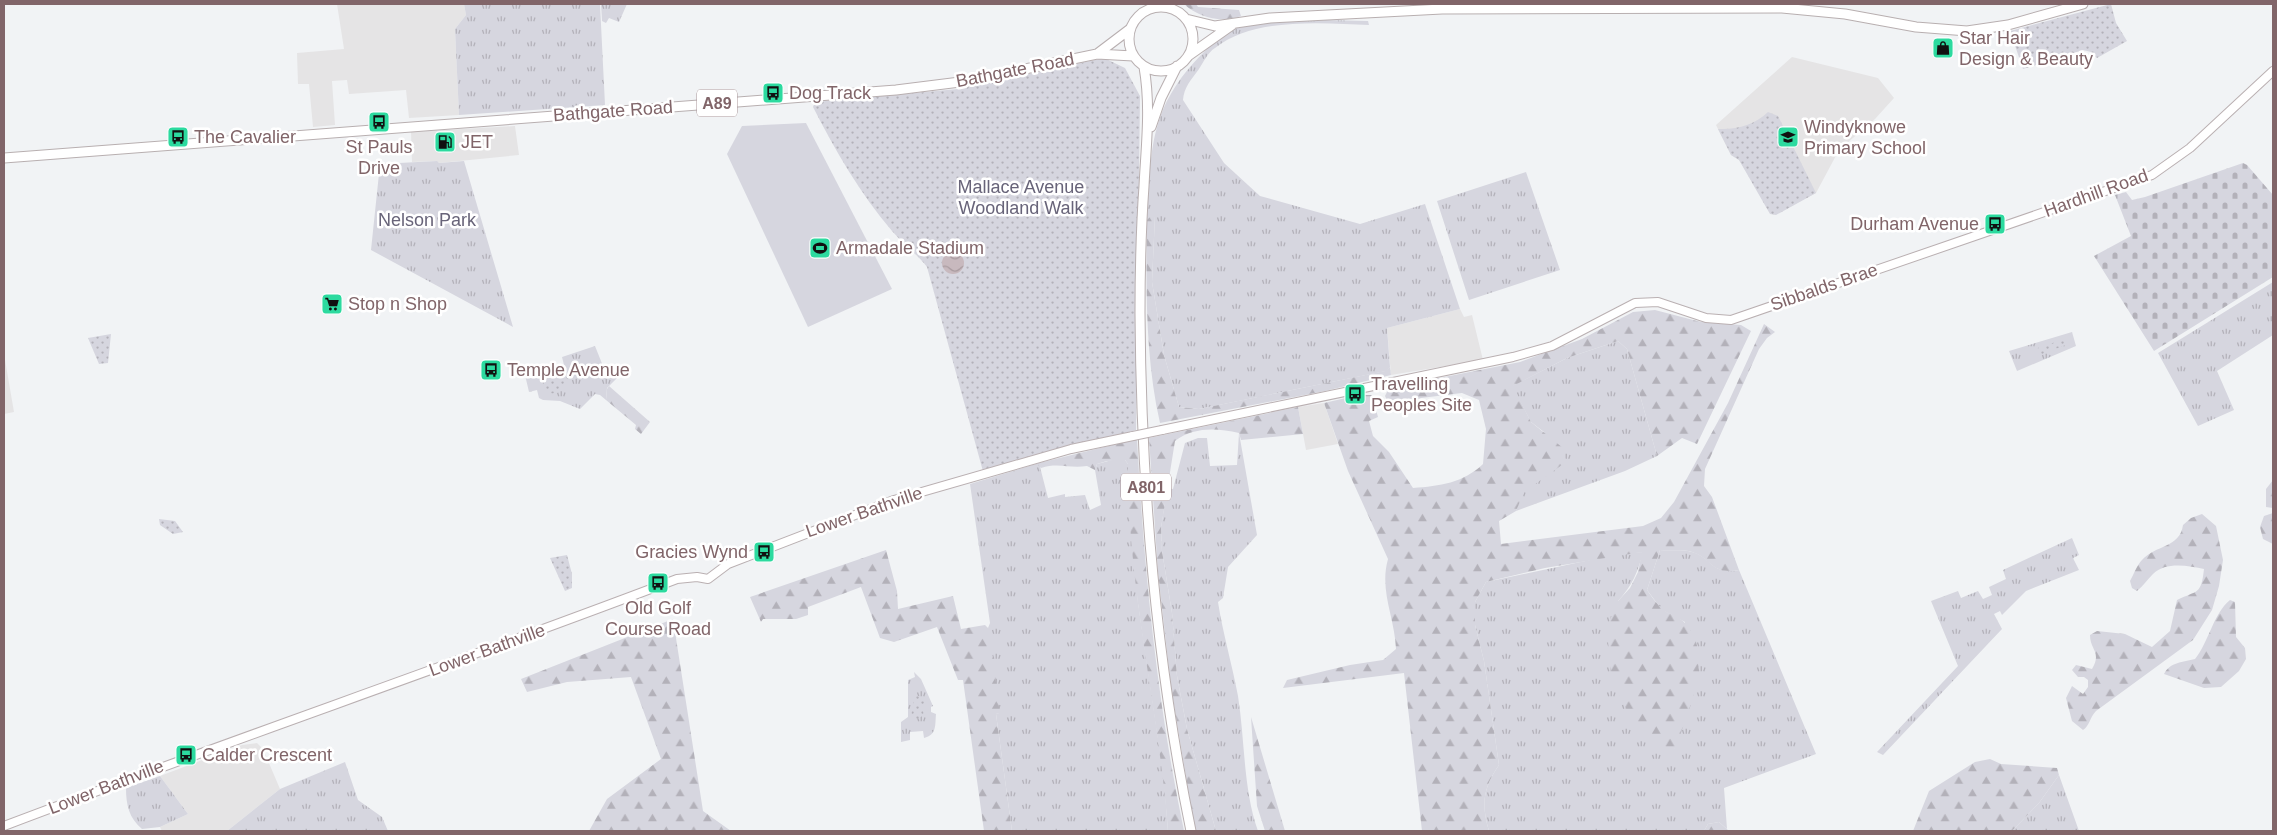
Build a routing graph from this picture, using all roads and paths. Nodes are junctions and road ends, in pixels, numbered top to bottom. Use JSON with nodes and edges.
{"nodes":[{"id":1,"x":2083,"y":4,"type":"edge"},
{"id":2,"x":1154,"y":6,"type":"edge"},
{"id":3,"x":1176,"y":8,"type":"edge"},
{"id":4,"x":1186,"y":19,"type":"junction"},
{"id":5,"x":1234,"y":24,"type":"junction"},
{"id":6,"x":1130,"y":29,"type":"junction"},
{"id":7,"x":1097,"y":54,"type":"junction"},
{"id":8,"x":1133,"y":56,"type":"junction"},
{"id":9,"x":1188,"y":56,"type":"junction"},
{"id":10,"x":1177,"y":66,"type":"junction"},
{"id":11,"x":1144,"y":67,"type":"junction"},
{"id":12,"x":2273,"y":70,"type":"edge"},
{"id":13,"x":1146,"y":139,"type":"junction"},
{"id":14,"x":4,"y":158,"type":"edge"},
{"id":15,"x":1918,"y":254,"type":"joint"},
{"id":16,"x":1731,"y":320,"type":"joint"},
{"id":17,"x":4,"y":826,"type":"edge"},
{"id":18,"x":1191,"y":831,"type":"edge"}],
"edges":[{"from":1,"to":5,"type":"main road","number":"A89"},
{"from":2,"to":3,"type":"main road","number":"A89"},
{"from":2,"to":6,"type":"main road","number":"A89"},
{"from":3,"to":4,"type":"main road","number":"A89"},
{"from":4,"to":5,"type":"main road","number":"A89"},
{"from":4,"to":9,"type":"main road"},
{"from":5,"to":9,"type":"main road","number":"A89"},
{"from":6,"to":7,"type":"main road","name":"Bathgate Road","number":"A89"},
{"from":6,"to":8,"type":"main road"},
{"from":7,"to":8,"type":"main road","name":"Bathgate Road","number":"A89"},
{"from":7,"to":14,"type":"main road","name":"Bathgate Road","number":"A89"},
{"from":8,"to":11,"type":"main road"},
{"from":9,"to":10,"type":"main road","number":"A89"},
{"from":10,"to":11,"type":"main road"},
{"from":10,"to":13,"type":"main road","number":"A801"},
{"from":11,"to":13,"type":"main road","number":"A801"},
{"from":12,"to":15,"type":"main road","name":"Hardhill Road"},
{"from":13,"to":18,"type":"main road","number":"A801"},
{"from":15,"to":16,"type":"main road","name":"Sibbalds Brae"},
{"from":16,"to":17,"type":"main road","name":"Lower Bathville","bridge":true}]}
